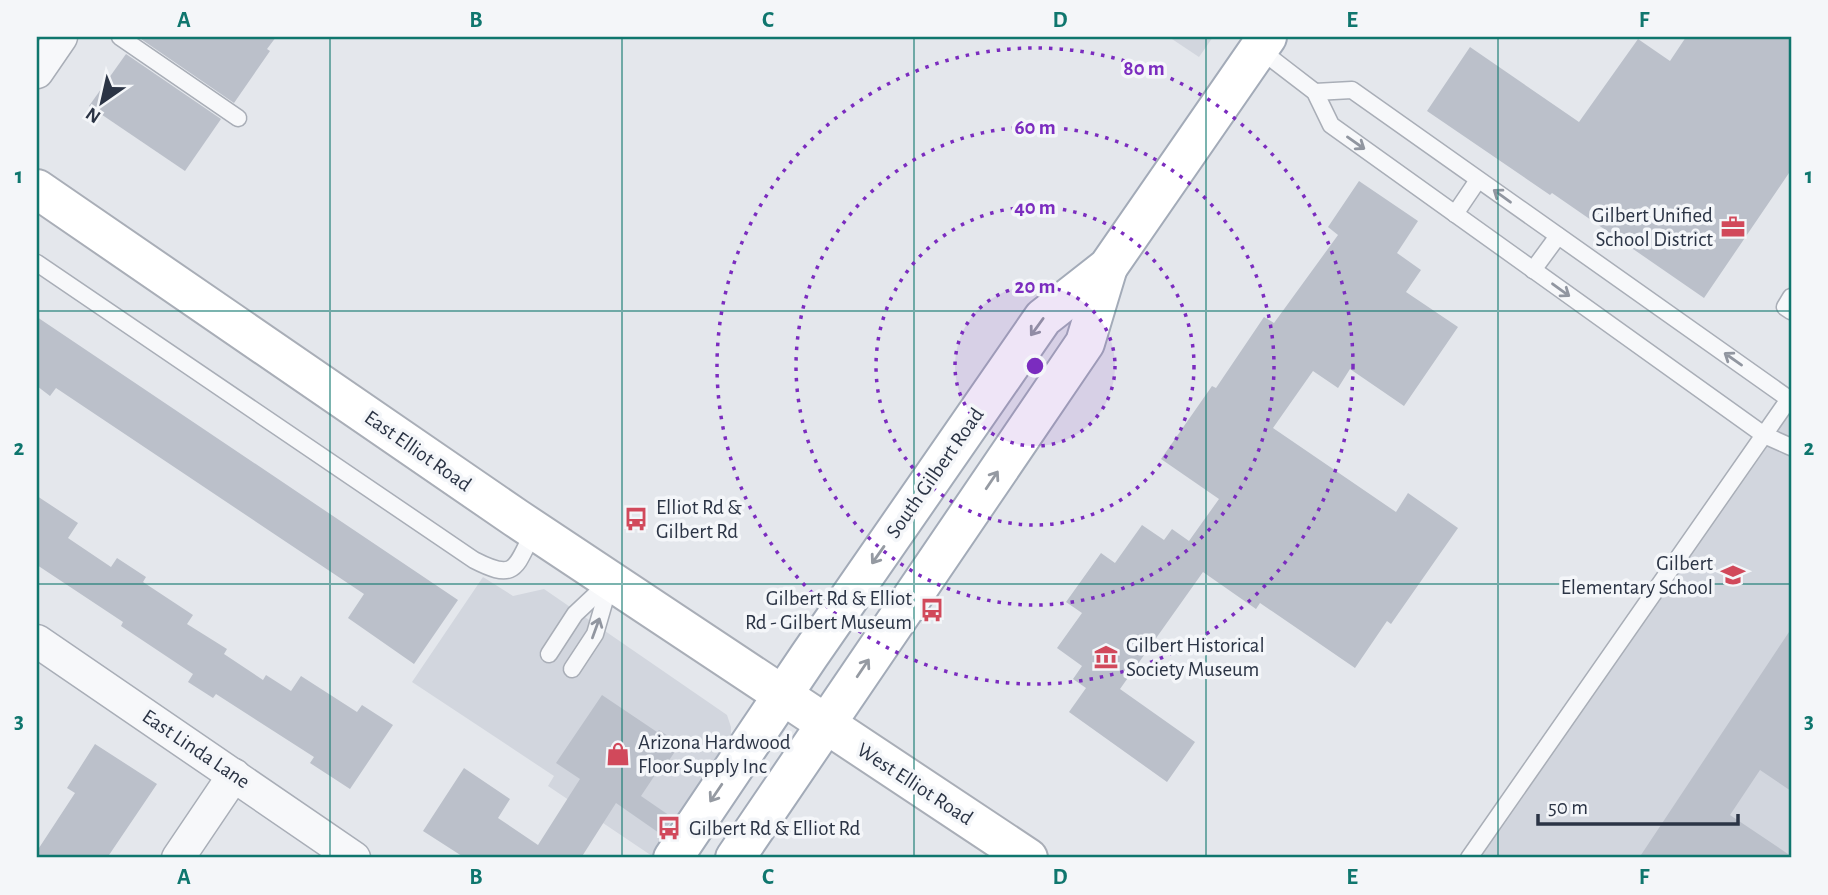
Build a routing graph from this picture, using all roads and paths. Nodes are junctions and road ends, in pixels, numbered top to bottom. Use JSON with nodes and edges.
{"nodes":[{"id":1,"x":61,"y":37,"type":"edge"},
{"id":2,"x":120,"y":37,"type":"edge"},
{"id":3,"x":1263,"y":43,"type":"edge"},
{"id":4,"x":37,"y":72,"type":"edge"},
{"id":5,"x":1315,"y":92,"type":"junction"},
{"id":6,"x":238,"y":118,"type":"dead end"},
{"id":7,"x":1478,"y":180,"type":"junction"},
{"id":8,"x":37,"y":189,"type":"edge"},
{"id":9,"x":1455,"y":214,"type":"junction"},
{"id":10,"x":1558,"y":236,"type":"junction"},
{"id":11,"x":37,"y":263,"type":"edge"},
{"id":12,"x":1108,"y":268,"type":"junction"},
{"id":13,"x":1533,"y":270,"type":"junction"},
{"id":14,"x":1791,"y":298,"type":"edge"},
{"id":15,"x":1791,"y":311,"type":"edge"},
{"id":16,"x":1764,"y":435,"type":"junction"},
{"id":17,"x":1791,"y":447,"type":"edge"},
{"id":18,"x":534,"y":531,"type":"junction"},
{"id":19,"x":610,"y":582,"type":"junction"},
{"id":20,"x":37,"y":641,"type":"edge"},
{"id":21,"x":549,"y":654,"type":"dead end"},
{"id":22,"x":572,"y":669,"type":"dead end"},
{"id":23,"x":803,"y":710,"type":"junction"},
{"id":24,"x":234,"y":775,"type":"junction"},
{"id":25,"x":178,"y":858,"type":"edge"},
{"id":26,"x":354,"y":858,"type":"edge"},
{"id":27,"x":673,"y":858,"type":"edge"},
{"id":28,"x":735,"y":858,"type":"edge"},
{"id":29,"x":1028,"y":858,"type":"edge"},
{"id":30,"x":1469,"y":858,"type":"edge"}],
"edges":[{"from":1,"to":4,"type":"street"},
{"from":2,"to":6,"type":"lane"},
{"from":3,"to":5,"type":"lane"},
{"from":3,"to":12,"type":"main road","name":"South Gilbert Road"},
{"from":5,"to":7,"type":"lane"},
{"from":5,"to":9,"type":"lane","one_way":true},
{"from":7,"to":9,"type":"lane"},
{"from":10,"to":7,"type":"lane","one_way":true},
{"from":8,"to":18,"type":"main road","name":"East Elliot Road"},
{"from":9,"to":13,"type":"lane"},
{"from":10,"to":13,"type":"lane"},
{"from":16,"to":10,"type":"lane","one_way":true},
{"from":11,"to":18,"type":"lane"},
{"from":23,"to":12,"type":"main road","name":"South Gilbert Road","one_way":true},
{"from":12,"to":23,"type":"main road","name":"South Gilbert Road","one_way":true},
{"from":13,"to":16,"type":"lane","one_way":true},
{"from":14,"to":15,"type":"lane"},
{"from":16,"to":17,"type":"lane"},
{"from":16,"to":30,"type":"lane"},
{"from":18,"to":19,"type":"main road","name":"East Elliot Road"},
{"from":19,"to":21,"type":"lane"},
{"from":22,"to":19,"type":"lane","one_way":true},
{"from":19,"to":23,"type":"main road","name":"East Elliot Road"},
{"from":20,"to":24,"type":"street","name":"East Linda Lane"},
{"from":23,"to":27,"type":"main road","one_way":true},
{"from":23,"to":28,"type":"main road"},
{"from":23,"to":29,"type":"main road","name":"West Elliot Road"},
{"from":24,"to":25,"type":"street"},
{"from":24,"to":26,"type":"street","name":"East Linda Lane"}]}
